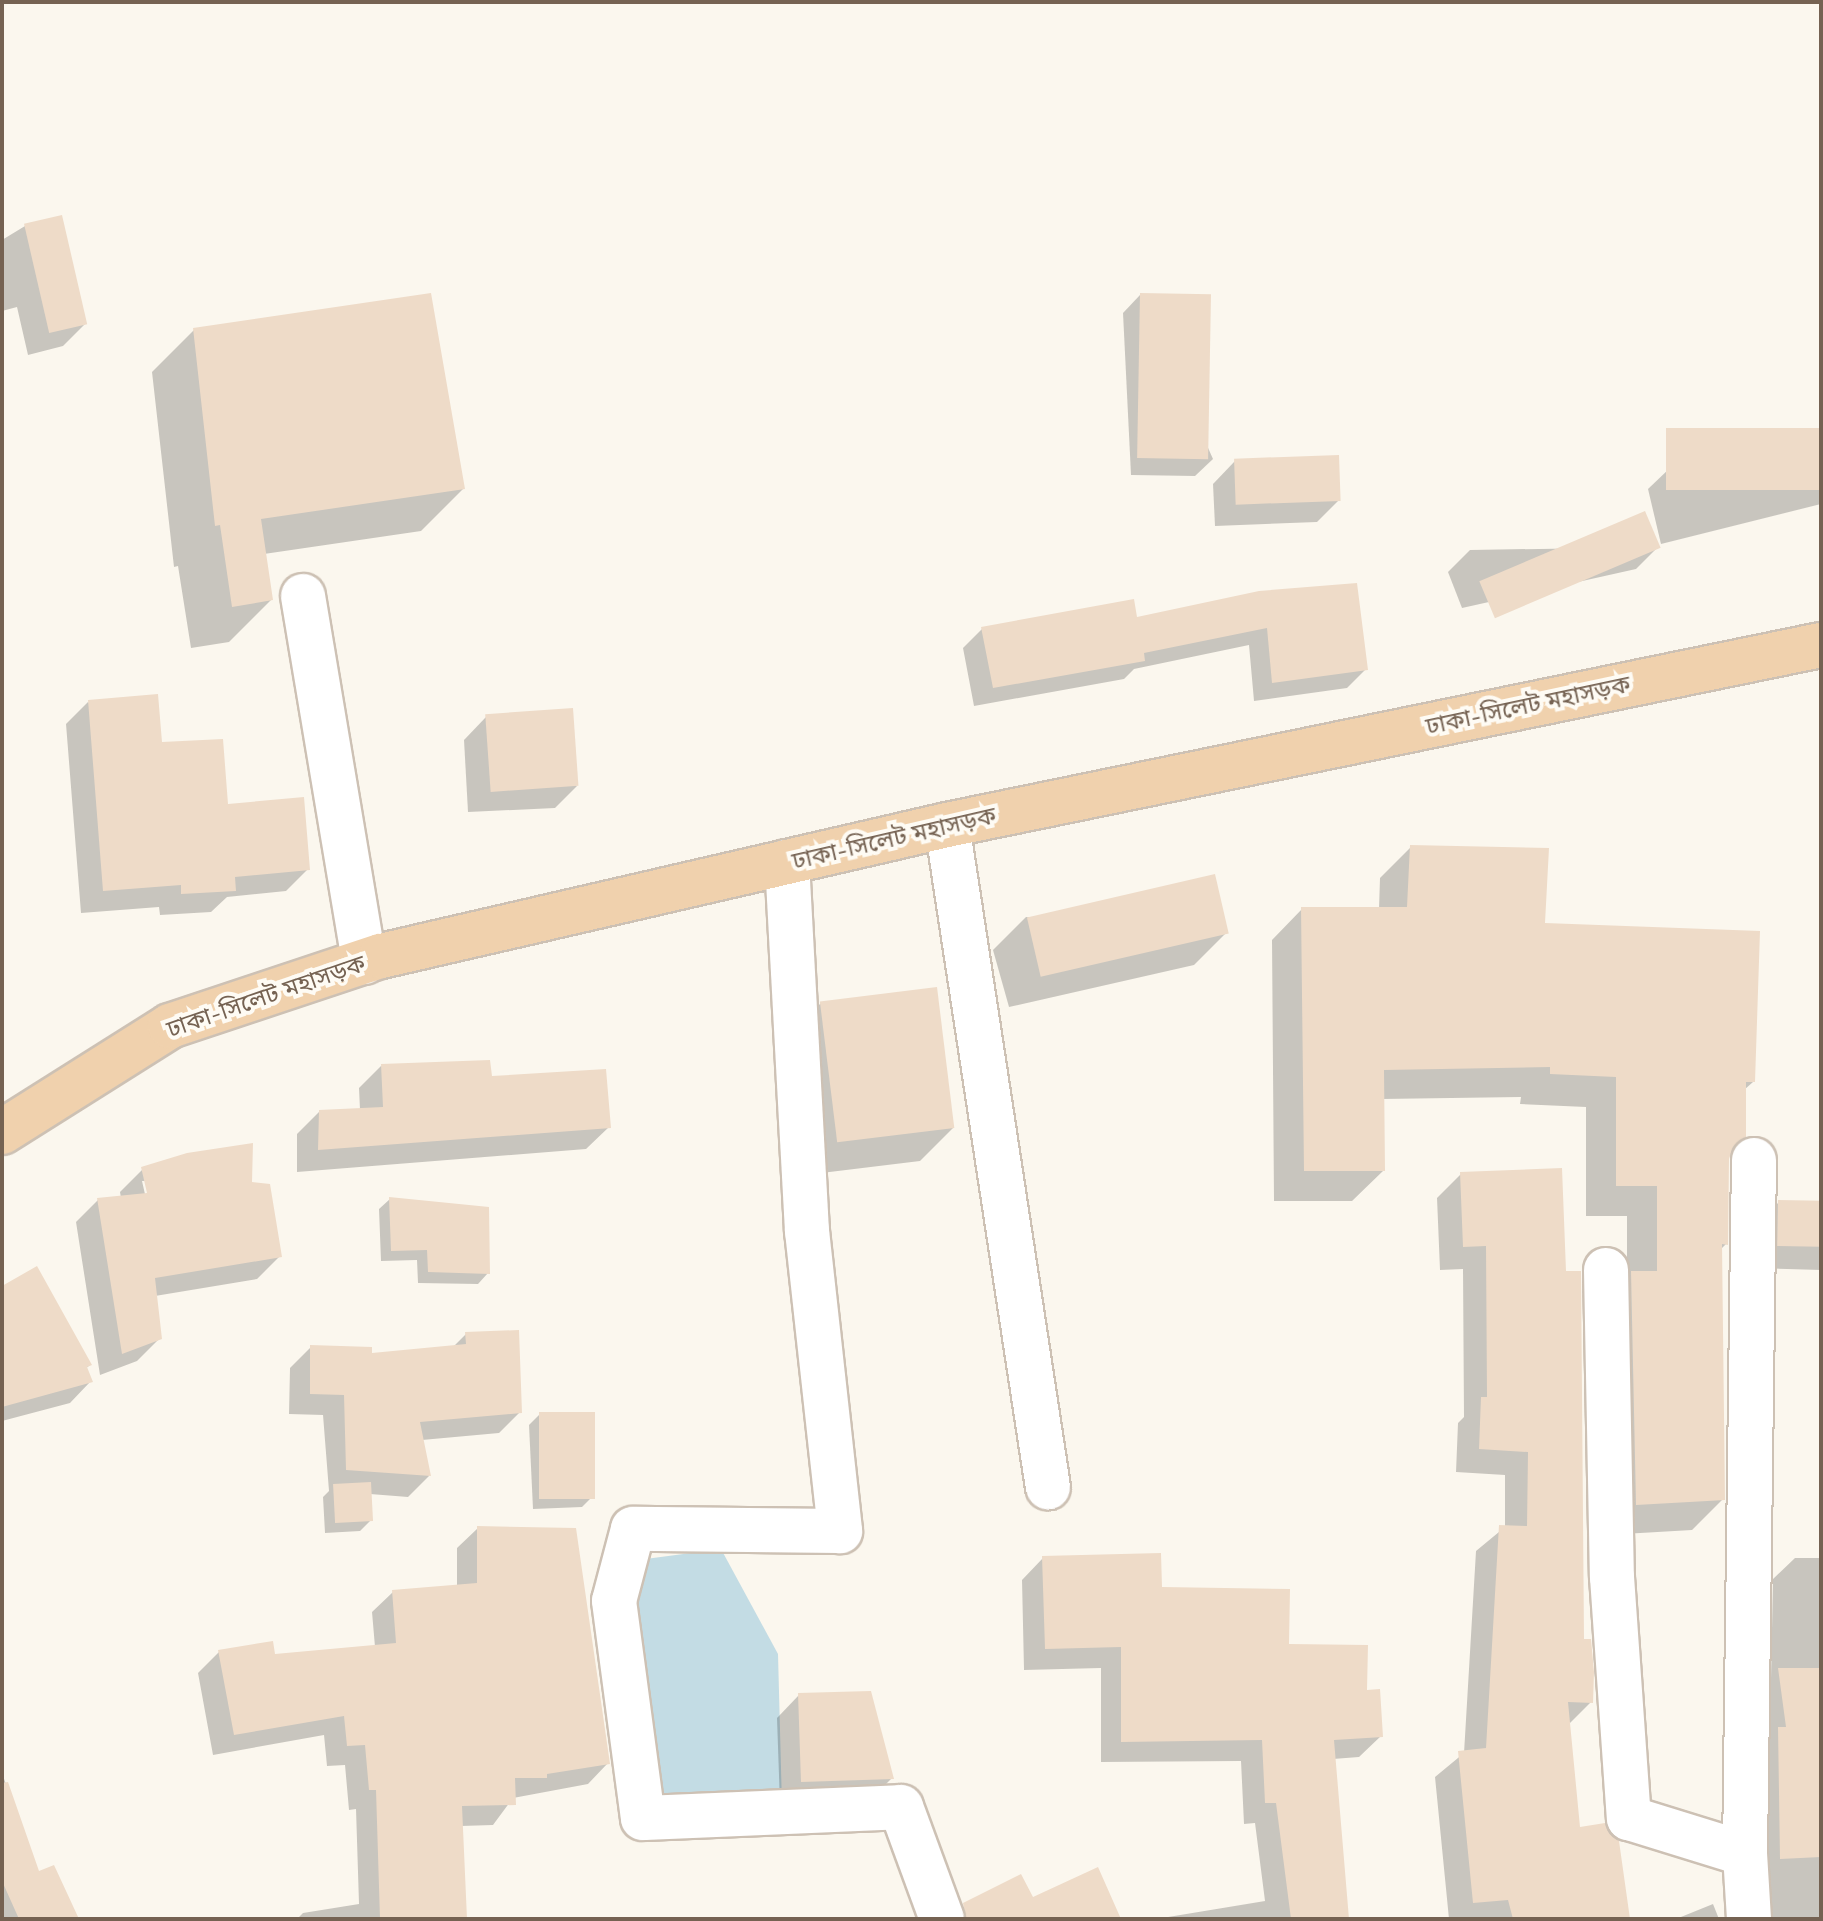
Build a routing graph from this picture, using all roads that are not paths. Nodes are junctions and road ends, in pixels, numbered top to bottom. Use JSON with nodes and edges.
{"nodes":[{"id":1,"x":303,"y":596,"type":"dead end"},
{"id":2,"x":1821,"y":645,"type":"edge"},
{"id":3,"x":947,"y":825,"type":"junction"},
{"id":4,"x":787,"y":862,"type":"junction"},
{"id":5,"x":364,"y":962,"type":"junction"},
{"id":6,"x":2,"y":1132,"type":"edge"},
{"id":7,"x":1754,"y":1160,"type":"dead end"},
{"id":8,"x":1606,"y":1270,"type":"dead end"},
{"id":9,"x":1048,"y":1487,"type":"dead end"},
{"id":10,"x":1745,"y":1854,"type":"junction"},
{"id":11,"x":942,"y":1919,"type":"edge"},
{"id":12,"x":1749,"y":1919,"type":"edge"}],
"edges":[{"from":1,"to":5,"type":"street"},
{"from":2,"to":3,"type":"highway","name":"ঢাকা-সিলেট মহাসড়ক"},
{"from":3,"to":4,"type":"highway","name":"ঢাকা-সিলেট মহাসড়ক"},
{"from":3,"to":9,"type":"street"},
{"from":4,"to":5,"type":"highway","name":"ঢাকা-সিলেট মহাসড়ক"},
{"from":4,"to":11,"type":"street"},
{"from":5,"to":6,"type":"highway","name":"ঢাকা-সিলেট মহাসড়ক"},
{"from":7,"to":10,"type":"street"},
{"from":8,"to":10,"type":"street"},
{"from":10,"to":12,"type":"street"}]}
